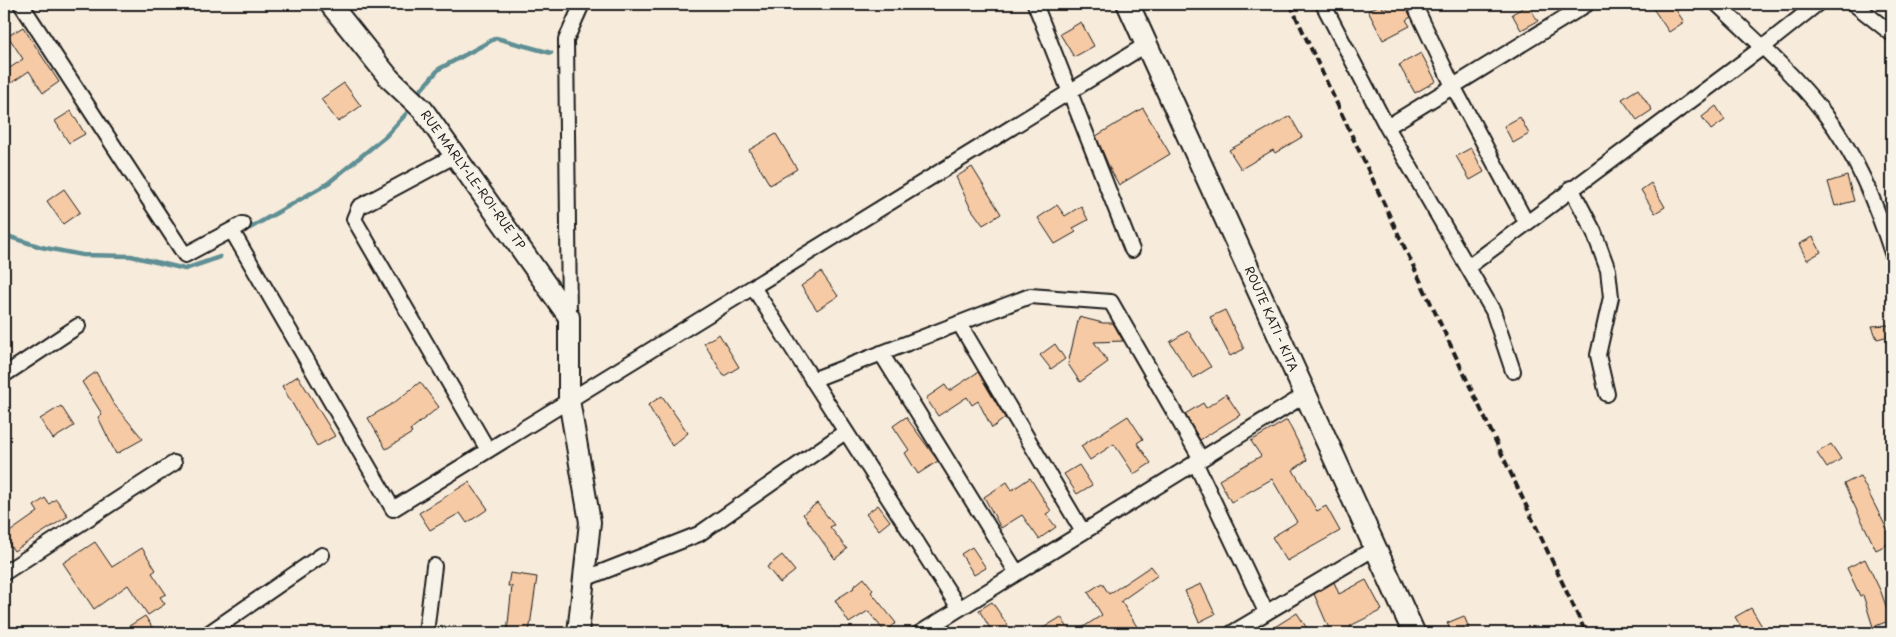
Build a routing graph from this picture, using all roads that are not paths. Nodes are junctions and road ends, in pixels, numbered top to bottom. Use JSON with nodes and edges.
{"nodes":[{"id":1,"x":21,"y":4,"type":"edge"},
{"id":2,"x":330,"y":4,"type":"edge"},
{"id":3,"x":582,"y":4,"type":"edge"},
{"id":4,"x":1035,"y":4,"type":"edge"},
{"id":5,"x":1128,"y":4,"type":"edge"},
{"id":6,"x":1323,"y":4,"type":"edge"},
{"id":7,"x":1414,"y":4,"type":"edge"},
{"id":8,"x":1587,"y":4,"type":"edge"},
{"id":9,"x":1717,"y":4,"type":"edge"},
{"id":10,"x":1817,"y":4,"type":"edge"},
{"id":11,"x":1854,"y":4,"type":"edge"},
{"id":12,"x":1892,"y":34,"type":"edge"},
{"id":13,"x":1147,"y":44,"type":"junction"},
{"id":14,"x":1763,"y":47,"type":"junction"},
{"id":15,"x":1453,"y":86,"type":"junction"},
{"id":16,"x":1070,"y":92,"type":"junction"},
{"id":17,"x":1387,"y":127,"type":"junction"},
{"id":18,"x":456,"y":155,"type":"junction"},
{"id":19,"x":1571,"y":188,"type":"junction"},
{"id":20,"x":1526,"y":222,"type":"junction"},
{"id":21,"x":1132,"y":250,"type":"dead end"},
{"id":22,"x":1892,"y":253,"type":"edge"},
{"id":23,"x":1468,"y":267,"type":"junction"},
{"id":24,"x":753,"y":287,"type":"junction"},
{"id":25,"x":570,"y":317,"type":"junction"},
{"id":26,"x":958,"y":323,"type":"junction"},
{"id":27,"x":78,"y":326,"type":"dead end"},
{"id":28,"x":881,"y":353,"type":"junction"},
{"id":29,"x":1513,"y":371,"type":"dead end"},
{"id":30,"x":4,"y":376,"type":"edge"},
{"id":31,"x":812,"y":380,"type":"junction"},
{"id":32,"x":1607,"y":394,"type":"dead end"},
{"id":33,"x":1305,"y":395,"type":"junction"},
{"id":34,"x":569,"y":400,"type":"junction"},
{"id":35,"x":845,"y":432,"type":"junction"},
{"id":36,"x":488,"y":450,"type":"junction"},
{"id":37,"x":1198,"y":461,"type":"junction"},
{"id":38,"x":174,"y":463,"type":"dead end"},
{"id":39,"x":1083,"y":532,"type":"junction"},
{"id":40,"x":1375,"y":548,"type":"junction"},
{"id":41,"x":322,"y":555,"type":"dead end"},
{"id":42,"x":434,"y":566,"type":"dead end"},
{"id":43,"x":4,"y":573,"type":"edge"},
{"id":44,"x":1017,"y":573,"type":"junction"},
{"id":45,"x":584,"y":579,"type":"junction"},
{"id":46,"x":959,"y":608,"type":"junction"},
{"id":47,"x":1266,"y":612,"type":"junction"},
{"id":48,"x":209,"y":633,"type":"edge"},
{"id":49,"x":426,"y":633,"type":"edge"},
{"id":50,"x":578,"y":633,"type":"edge"},
{"id":51,"x":920,"y":633,"type":"edge"},
{"id":52,"x":1232,"y":633,"type":"edge"},
{"id":53,"x":1414,"y":633,"type":"edge"}],
"edges":[{"from":1,"to":36,"type":"street"},
{"from":2,"to":18,"type":"street","name":"RUE MARLY-LE-ROI-RUE TP"},
{"from":3,"to":25,"type":"street"},
{"from":4,"to":16,"type":"street"},
{"from":5,"to":13,"type":"main road","name":"ROUTE KATI - KITA"},
{"from":6,"to":17,"type":"street"},
{"from":7,"to":15,"type":"street"},
{"from":8,"to":15,"type":"street"},
{"from":9,"to":14,"type":"street"},
{"from":10,"to":14,"type":"street"},
{"from":11,"to":12,"type":"street"},
{"from":13,"to":16,"type":"street"},
{"from":13,"to":33,"type":"main road","name":"ROUTE KATI - KITA"},
{"from":14,"to":19,"type":"street"},
{"from":14,"to":22,"type":"street"},
{"from":15,"to":17,"type":"street"},
{"from":15,"to":20,"type":"street"},
{"from":16,"to":21,"type":"street"},
{"from":16,"to":24,"type":"street"},
{"from":17,"to":23,"type":"street"},
{"from":18,"to":25,"type":"street","name":"RUE MARLY-LE-ROI-RUE TP"},
{"from":18,"to":36,"type":"street"},
{"from":19,"to":20,"type":"street"},
{"from":19,"to":32,"type":"street"},
{"from":20,"to":23,"type":"street"},
{"from":23,"to":29,"type":"street"},
{"from":24,"to":31,"type":"street"},
{"from":24,"to":34,"type":"street"},
{"from":25,"to":34,"type":"street"},
{"from":26,"to":28,"type":"street"},
{"from":26,"to":37,"type":"street"},
{"from":26,"to":39,"type":"street"},
{"from":27,"to":30,"type":"street"},
{"from":28,"to":31,"type":"street"},
{"from":28,"to":44,"type":"street"},
{"from":31,"to":35,"type":"street"},
{"from":33,"to":37,"type":"street"},
{"from":33,"to":40,"type":"main road","name":"ROUTE KATI - KITA"},
{"from":34,"to":36,"type":"street"},
{"from":34,"to":45,"type":"street"},
{"from":35,"to":45,"type":"street"},
{"from":35,"to":46,"type":"street"},
{"from":37,"to":39,"type":"street"},
{"from":37,"to":47,"type":"street"},
{"from":38,"to":43,"type":"street"},
{"from":39,"to":44,"type":"street"},
{"from":40,"to":47,"type":"street"},
{"from":40,"to":53,"type":"main road","name":"ROUTE KATI - KITA"},
{"from":41,"to":48,"type":"street"},
{"from":42,"to":49,"type":"street"},
{"from":44,"to":46,"type":"street"},
{"from":45,"to":50,"type":"street"},
{"from":46,"to":51,"type":"street"},
{"from":47,"to":52,"type":"street"}]}
